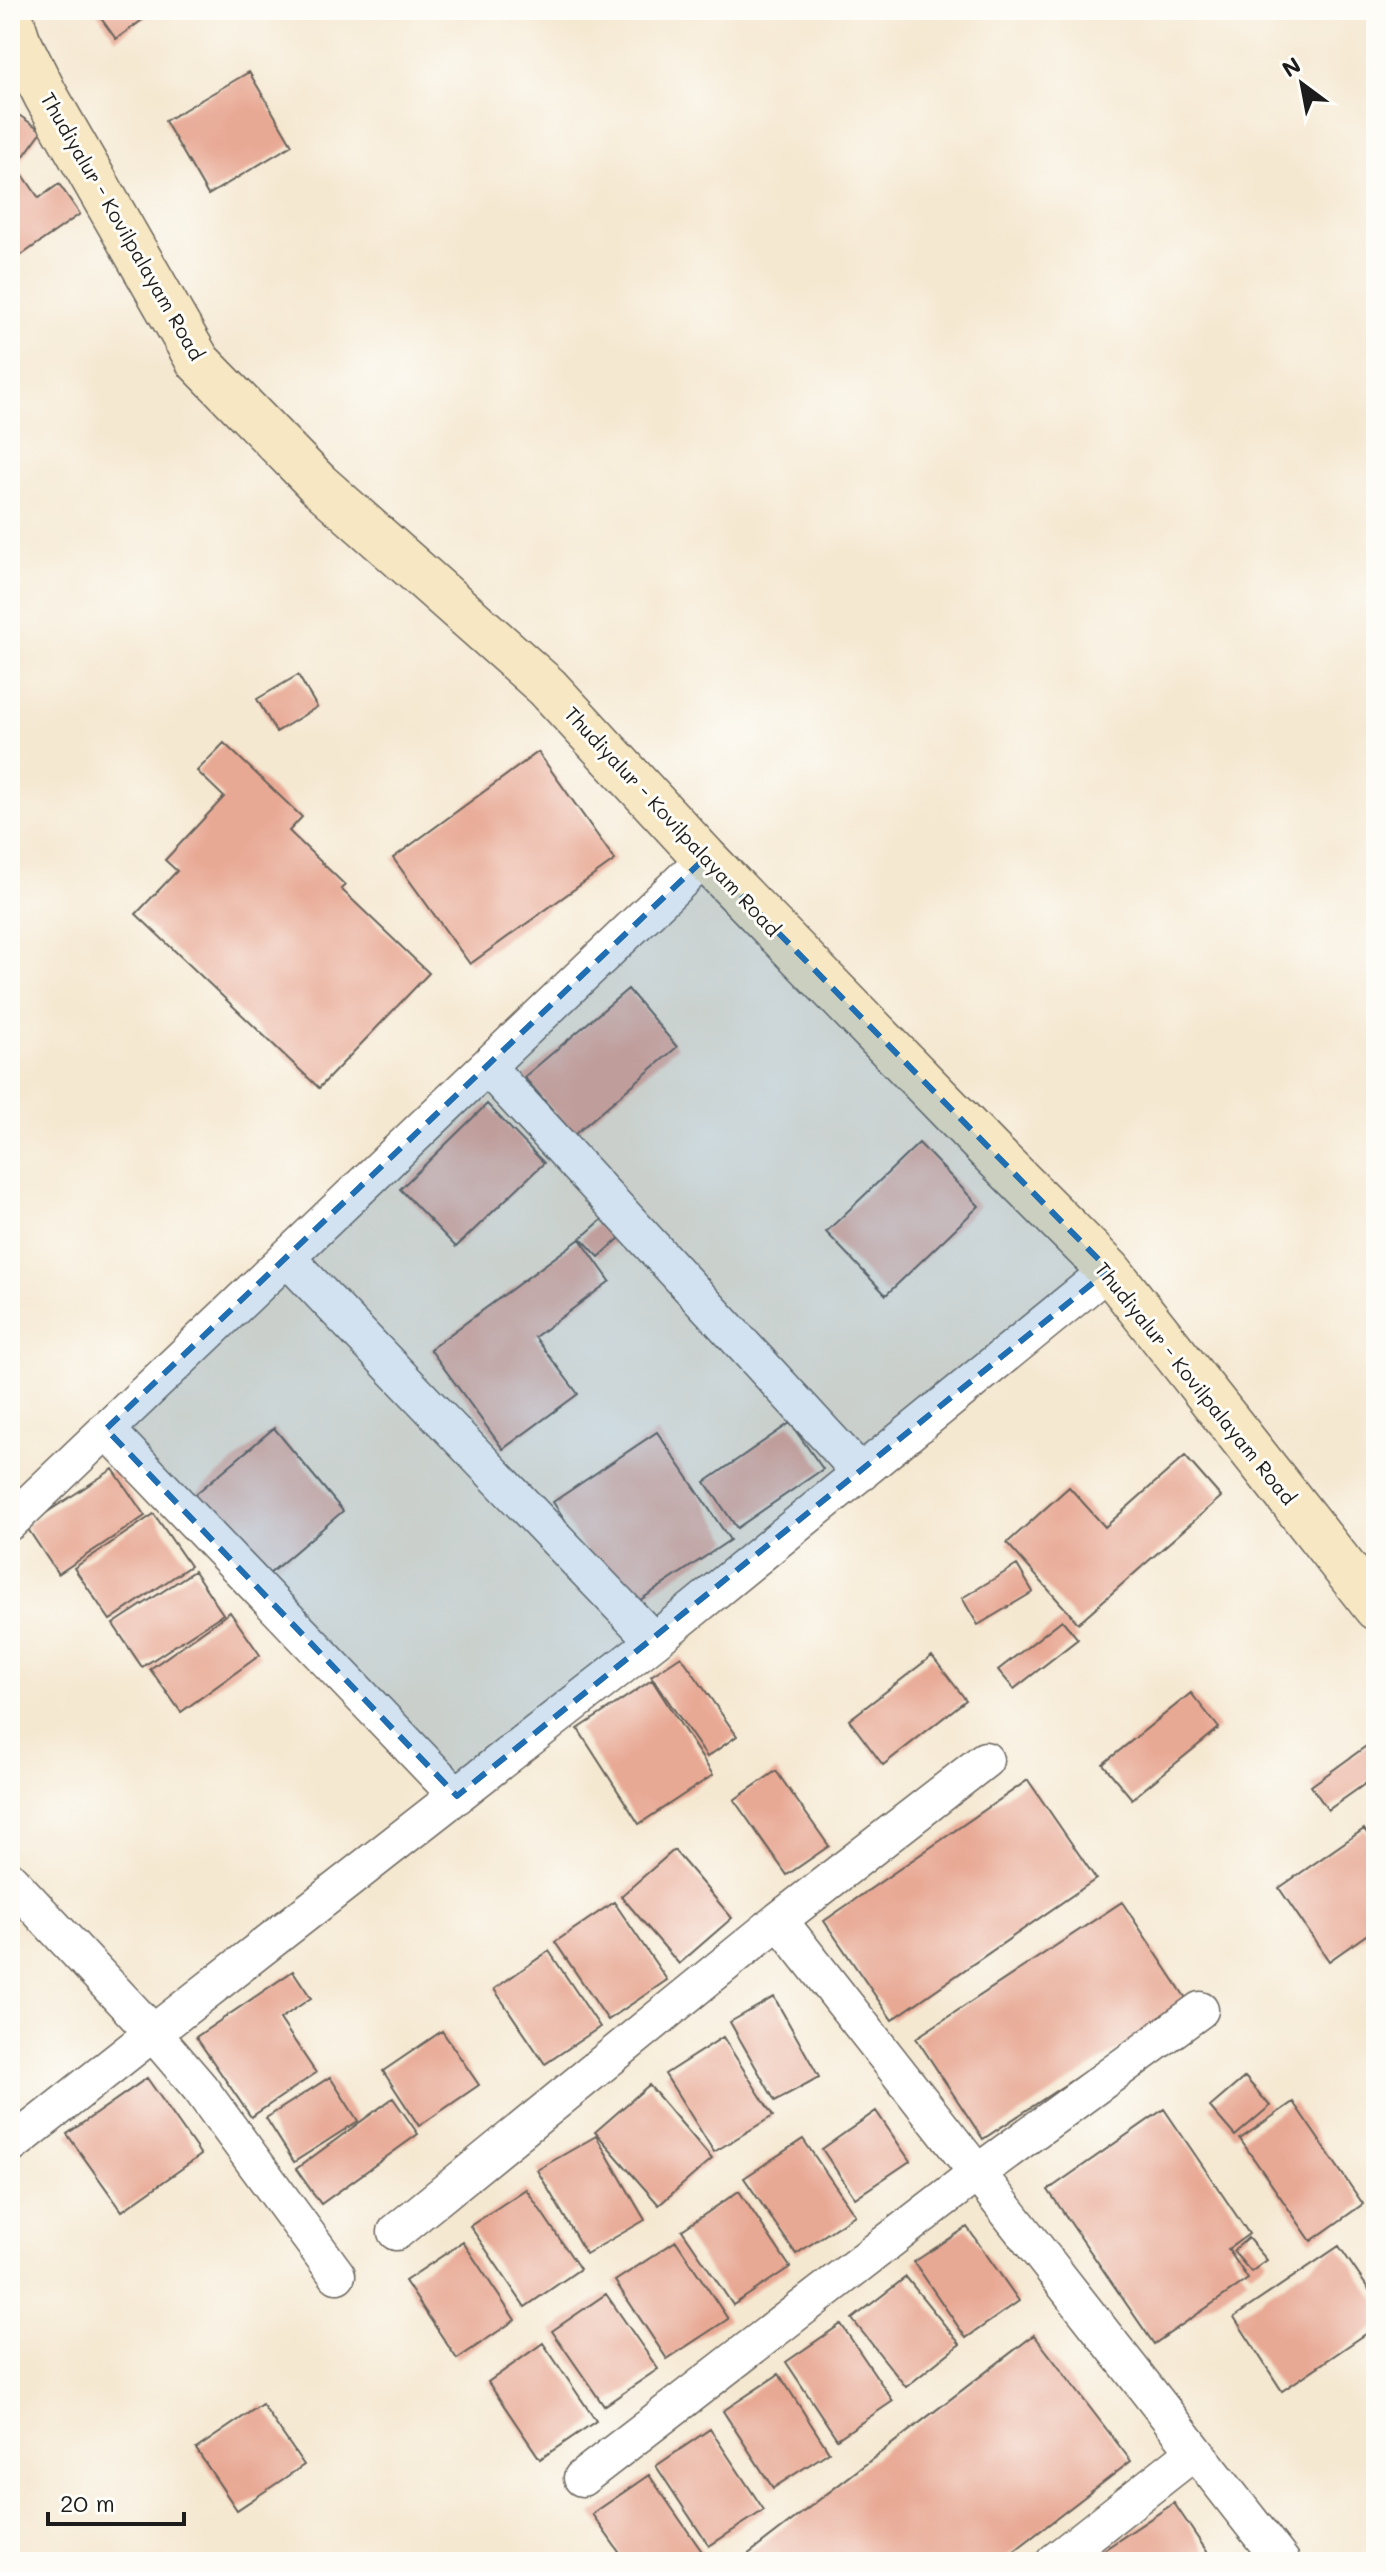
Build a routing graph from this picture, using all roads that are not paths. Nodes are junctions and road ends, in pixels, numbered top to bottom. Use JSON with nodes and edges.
{"nodes":[{"id":1,"x":10,"y":15,"type":"edge"},
{"id":2,"x":705,"y":858,"type":"junction"},
{"id":3,"x":487,"y":1067,"type":"junction"},
{"id":4,"x":287,"y":1258,"type":"junction"},
{"id":5,"x":1109,"y":1270,"type":"junction"},
{"id":6,"x":106,"y":1429,"type":"junction"},
{"id":7,"x":861,"y":1473,"type":"junction"},
{"id":8,"x":10,"y":1522,"type":"edge"},
{"id":9,"x":1376,"y":1608,"type":"edge"},
{"id":10,"x":654,"y":1641,"type":"junction"},
{"id":11,"x":985,"y":1760,"type":"dead end"},
{"id":12,"x":457,"y":1796,"type":"junction"},
{"id":13,"x":10,"y":1880,"type":"edge"},
{"id":14,"x":779,"y":1920,"type":"junction"},
{"id":15,"x":1200,"y":2010,"type":"dead end"},
{"id":16,"x":153,"y":2033,"type":"junction"},
{"id":17,"x":10,"y":2146,"type":"edge"},
{"id":18,"x":977,"y":2173,"type":"junction"},
{"id":19,"x":396,"y":2232,"type":"dead end"},
{"id":20,"x":337,"y":2275,"type":"dead end"},
{"id":21,"x":1195,"y":2451,"type":"junction"},
{"id":22,"x":582,"y":2478,"type":"dead end"},
{"id":23,"x":1054,"y":2562,"type":"edge"},
{"id":24,"x":1282,"y":2562,"type":"edge"}],
"edges":[{"from":1,"to":2,"type":"main road","name":"Thudiyalur - Kovilpalayam Road"},
{"from":2,"to":3,"type":"street"},
{"from":2,"to":5,"type":"main road","name":"Thudiyalur - Kovilpalayam Road"},
{"from":3,"to":4,"type":"street"},
{"from":3,"to":7,"type":"street"},
{"from":4,"to":6,"type":"street"},
{"from":4,"to":10,"type":"street"},
{"from":5,"to":7,"type":"street"},
{"from":5,"to":9,"type":"main road","name":"Thudiyalur - Kovilpalayam Road"},
{"from":6,"to":8,"type":"street"},
{"from":6,"to":12,"type":"street"},
{"from":7,"to":10,"type":"street"},
{"from":10,"to":12,"type":"street"},
{"from":11,"to":14,"type":"street"},
{"from":12,"to":16,"type":"street"},
{"from":13,"to":16,"type":"street"},
{"from":14,"to":18,"type":"street"},
{"from":14,"to":19,"type":"street"},
{"from":15,"to":18,"type":"street"},
{"from":16,"to":17,"type":"street"},
{"from":16,"to":20,"type":"street"},
{"from":18,"to":21,"type":"street"},
{"from":18,"to":22,"type":"street"},
{"from":21,"to":23,"type":"street"},
{"from":21,"to":24,"type":"street"}]}
